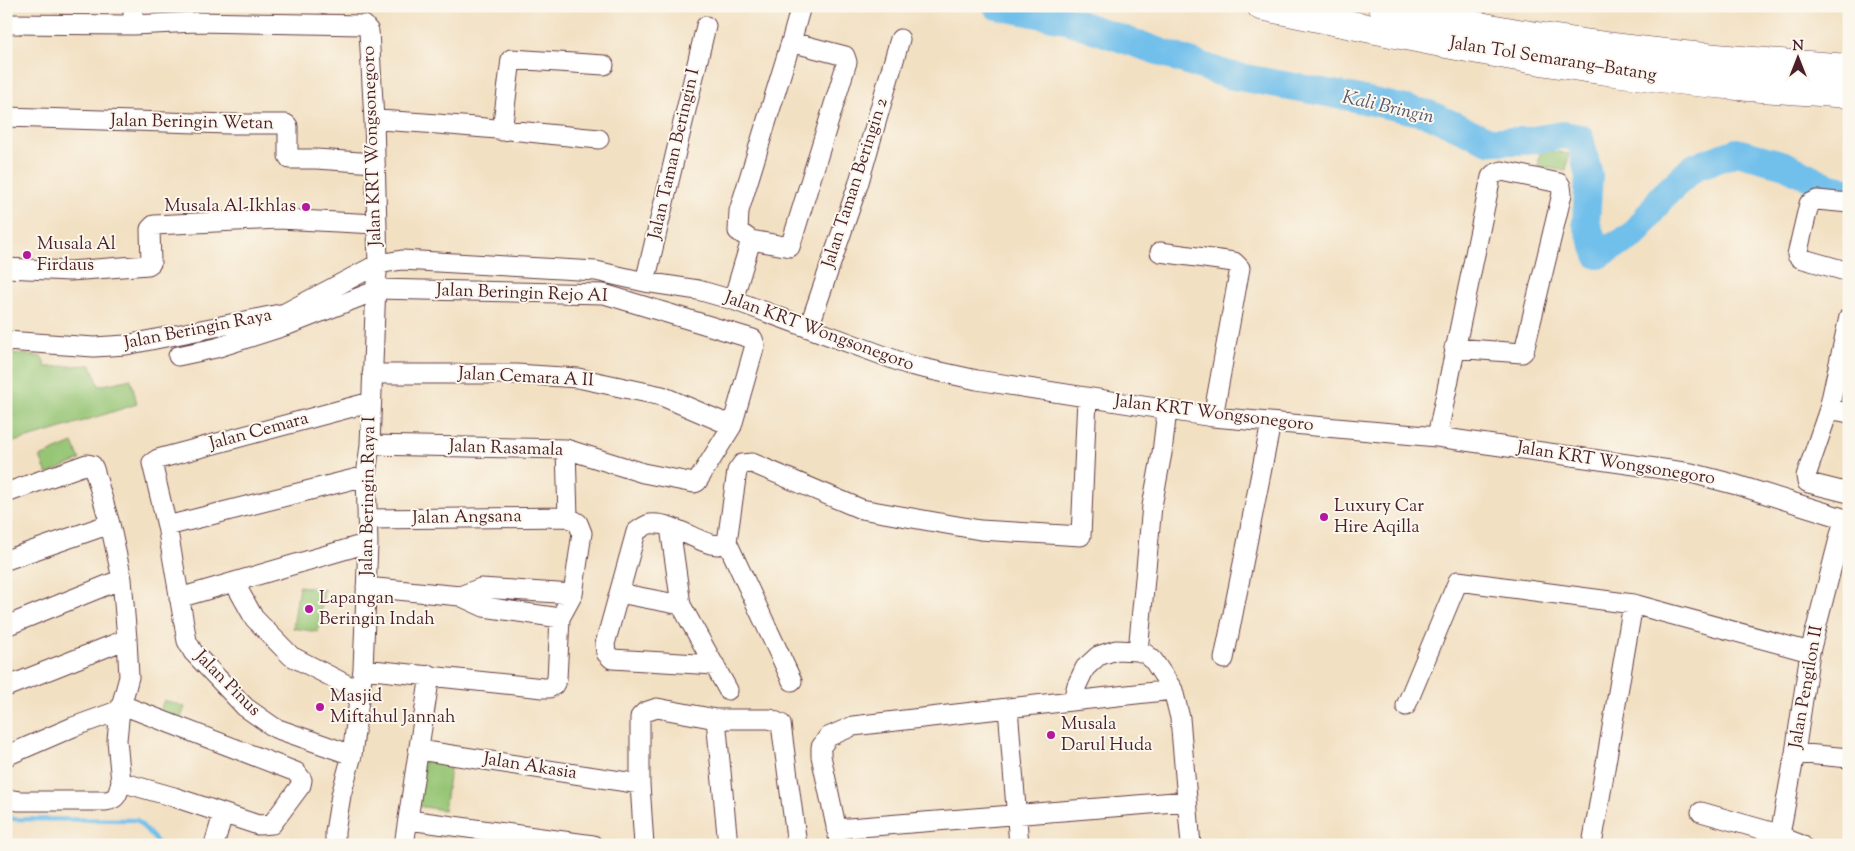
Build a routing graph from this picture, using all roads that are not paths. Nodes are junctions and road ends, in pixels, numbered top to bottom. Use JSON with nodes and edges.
{"nodes":[{"id":1,"x":801,"y":6,"type":"edge"},
{"id":2,"x":1261,"y":6,"type":"edge"},
{"id":3,"x":1382,"y":6,"type":"edge"},
{"id":4,"x":196,"y":14,"type":"edge"},
{"id":5,"x":133,"y":16,"type":"edge"},
{"id":6,"x":6,"y":24,"type":"edge"},
{"id":7,"x":706,"y":26,"type":"dead end"},
{"id":8,"x":900,"y":39,"type":"dead end"},
{"id":9,"x":792,"y":42,"type":"junction"},
{"id":10,"x":604,"y":65,"type":"dead end"},
{"id":11,"x":1849,"y":68,"type":"edge"},
{"id":12,"x":1849,"y":94,"type":"edge"},
{"id":13,"x":6,"y":117,"type":"edge"},
{"id":14,"x":374,"y":120,"type":"junction"},
{"id":15,"x":502,"y":130,"type":"junction"},
{"id":16,"x":599,"y":139,"type":"dead end"},
{"id":17,"x":375,"y":163,"type":"junction"},
{"id":18,"x":1849,"y":204,"type":"edge"},
{"id":19,"x":376,"y":224,"type":"junction"},
{"id":20,"x":751,"y":240,"type":"junction"},
{"id":21,"x":1160,"y":252,"type":"dead end"},
{"id":22,"x":378,"y":264,"type":"junction"},
{"id":23,"x":6,"y":268,"type":"edge"},
{"id":24,"x":1849,"y":272,"type":"edge"},
{"id":25,"x":645,"y":282,"type":"junction"},
{"id":26,"x":375,"y":290,"type":"junction"},
{"id":27,"x":733,"y":300,"type":"junction"},
{"id":28,"x":1848,"y":323,"type":"edge"},
{"id":29,"x":809,"y":327,"type":"junction"},
{"id":30,"x":6,"y":341,"type":"edge"},
{"id":31,"x":1454,"y":348,"type":"junction"},
{"id":32,"x":178,"y":356,"type":"dead end"},
{"id":33,"x":372,"y":374,"type":"junction"},
{"id":34,"x":1087,"y":398,"type":"junction"},
{"id":35,"x":371,"y":402,"type":"junction"},
{"id":36,"x":1829,"y":409,"type":"junction"},
{"id":37,"x":1167,"y":410,"type":"junction"},
{"id":38,"x":1849,"y":413,"type":"edge"},
{"id":39,"x":1213,"y":417,"type":"junction"},
{"id":40,"x":1271,"y":422,"type":"junction"},
{"id":41,"x":732,"y":426,"type":"junction"},
{"id":42,"x":1437,"y":437,"type":"junction"},
{"id":43,"x":370,"y":445,"type":"junction"},
{"id":44,"x":566,"y":450,"type":"junction"},
{"id":45,"x":152,"y":467,"type":"joint"},
{"id":46,"x":366,"y":476,"type":"junction"},
{"id":47,"x":6,"y":493,"type":"edge"},
{"id":48,"x":1849,"y":493,"type":"edge"},
{"id":49,"x":568,"y":517,"type":"junction"},
{"id":50,"x":367,"y":519,"type":"junction"},
{"id":51,"x":1847,"y":519,"type":"edge"},
{"id":52,"x":110,"y":524,"type":"junction"},
{"id":53,"x":167,"y":526,"type":"junction"},
{"id":54,"x":670,"y":527,"type":"junction"},
{"id":55,"x":727,"y":542,"type":"junction"},
{"id":56,"x":368,"y":543,"type":"junction"},
{"id":57,"x":6,"y":560,"type":"edge"},
{"id":58,"x":122,"y":578,"type":"junction"},
{"id":59,"x":234,"y":582,"type":"junction"},
{"id":60,"x":366,"y":588,"type":"junction"},
{"id":61,"x":619,"y":593,"type":"junction"},
{"id":62,"x":574,"y":594,"type":"junction"},
{"id":63,"x":460,"y":596,"type":"junction"},
{"id":64,"x":179,"y":598,"type":"junction"},
{"id":65,"x":1633,"y":604,"type":"junction"},
{"id":66,"x":681,"y":605,"type":"junction"},
{"id":67,"x":560,"y":618,"type":"junction"},
{"id":68,"x":6,"y":626,"type":"edge"},
{"id":69,"x":127,"y":639,"type":"junction"},
{"id":70,"x":1138,"y":651,"type":"junction"},
{"id":71,"x":1810,"y":652,"type":"junction"},
{"id":72,"x":1224,"y":659,"type":"dead end"},
{"id":73,"x":715,"y":665,"type":"junction"},
{"id":74,"x":363,"y":669,"type":"junction"},
{"id":75,"x":430,"y":675,"type":"junction"},
{"id":76,"x":792,"y":681,"type":"dead end"},
{"id":77,"x":6,"y":687,"type":"edge"},
{"id":78,"x":728,"y":690,"type":"dead end"},
{"id":79,"x":1173,"y":690,"type":"junction"},
{"id":80,"x":361,"y":692,"type":"junction"},
{"id":81,"x":1073,"y":700,"type":"junction"},
{"id":82,"x":1406,"y":706,"type":"dead end"},
{"id":83,"x":1008,"y":708,"type":"junction"},
{"id":84,"x":120,"y":710,"type":"junction"},
{"id":85,"x":716,"y":719,"type":"junction"},
{"id":86,"x":419,"y":750,"type":"junction"},
{"id":87,"x":1795,"y":753,"type":"junction"},
{"id":88,"x":6,"y":756,"type":"edge"},
{"id":89,"x":352,"y":756,"type":"junction"},
{"id":90,"x":1849,"y":758,"type":"edge"},
{"id":91,"x":120,"y":782,"type":"junction"},
{"id":92,"x":640,"y":784,"type":"junction"},
{"id":93,"x":6,"y":799,"type":"edge"},
{"id":94,"x":1187,"y":801,"type":"junction"},
{"id":95,"x":1701,"y":812,"type":"dead end"},
{"id":96,"x":223,"y":814,"type":"junction"},
{"id":97,"x":1017,"y":814,"type":"junction"},
{"id":98,"x":409,"y":820,"type":"junction"},
{"id":99,"x":1782,"y":835,"type":"junction"},
{"id":100,"x":838,"y":837,"type":"edge"},
{"id":101,"x":214,"y":845,"type":"edge"},
{"id":102,"x":335,"y":845,"type":"edge"},
{"id":103,"x":404,"y":845,"type":"edge"},
{"id":104,"x":593,"y":845,"type":"edge"},
{"id":105,"x":644,"y":845,"type":"edge"},
{"id":106,"x":728,"y":845,"type":"edge"},
{"id":107,"x":797,"y":845,"type":"edge"},
{"id":108,"x":1019,"y":845,"type":"edge"},
{"id":109,"x":1191,"y":845,"type":"edge"},
{"id":110,"x":1592,"y":845,"type":"edge"},
{"id":111,"x":1802,"y":845,"type":"edge"}],
"edges":[{"from":1,"to":9,"type":"street"},
{"from":2,"to":12,"type":"highway","name":"Jalan Tol Semarang–Batang"},
{"from":3,"to":11,"type":"highway","name":"Jalan Tol Semarang–Batang"},
{"from":4,"to":5,"type":"street","name":"Jalan KRT Wongsonegoro"},
{"from":4,"to":14,"type":"street","name":"Jalan KRT Wongsonegoro"},
{"from":5,"to":6,"type":"street","name":"Jalan KRT Wongsonegoro"},
{"from":7,"to":25,"type":"street","name":"Jalan Taman Beringin I"},
{"from":8,"to":29,"type":"street","name":"Jalan Taman Beringin 2"},
{"from":9,"to":20,"type":"street"},
{"from":9,"to":20,"type":"street"},
{"from":10,"to":15,"type":"street"},
{"from":13,"to":17,"type":"street","name":"Jalan Beringin Wetan"},
{"from":14,"to":15,"type":"street"},
{"from":14,"to":17,"type":"street","name":"Jalan KRT Wongsonegoro"},
{"from":15,"to":16,"type":"street"},
{"from":17,"to":19,"type":"street","name":"Jalan KRT Wongsonegoro"},
{"from":18,"to":24,"type":"street"},
{"from":19,"to":22,"type":"street","name":"Jalan KRT Wongsonegoro"},
{"from":19,"to":23,"type":"street"},
{"from":20,"to":27,"type":"street"},
{"from":21,"to":39,"type":"street"},
{"from":22,"to":25,"type":"street","name":"Jalan KRT Wongsonegoro"},
{"from":22,"to":26,"type":"street","name":"Jalan Beringin Raya I"},
{"from":22,"to":30,"type":"street","name":"Jalan Beringin Raya"},
{"from":25,"to":27,"type":"street","name":"Jalan KRT Wongsonegoro"},
{"from":26,"to":32,"type":"street"},
{"from":26,"to":33,"type":"street","name":"Jalan Beringin Raya I"},
{"from":26,"to":41,"type":"street","name":"Jalan Beringin Rejo AI"},
{"from":27,"to":29,"type":"street","name":"Jalan KRT Wongsonegoro"},
{"from":28,"to":36,"type":"street"},
{"from":29,"to":34,"type":"street","name":"Jalan KRT Wongsonegoro"},
{"from":31,"to":31,"type":"street"},
{"from":31,"to":42,"type":"street"},
{"from":33,"to":35,"type":"street","name":"Jalan Beringin Raya I"},
{"from":33,"to":41,"type":"street","name":"Jalan Cemara A II"},
{"from":34,"to":37,"type":"street","name":"Jalan KRT Wongsonegoro"},
{"from":34,"to":55,"type":"street"},
{"from":35,"to":43,"type":"street","name":"Jalan Beringin Raya I"},
{"from":35,"to":45,"type":"street","name":"Jalan Cemara"},
{"from":36,"to":38,"type":"street"},
{"from":36,"to":48,"type":"street"},
{"from":37,"to":39,"type":"street","name":"Jalan KRT Wongsonegoro"},
{"from":37,"to":70,"type":"street"},
{"from":39,"to":40,"type":"street","name":"Jalan KRT Wongsonegoro"},
{"from":40,"to":42,"type":"street","name":"Jalan KRT Wongsonegoro"},
{"from":40,"to":72,"type":"street"},
{"from":41,"to":44,"type":"street","name":"Jalan Rasamala"},
{"from":42,"to":51,"type":"street","name":"Jalan KRT Wongsonegoro"},
{"from":43,"to":44,"type":"street","name":"Jalan Rasamala"},
{"from":43,"to":46,"type":"street","name":"Jalan Beringin Raya I"},
{"from":44,"to":49,"type":"street"},
{"from":45,"to":53,"type":"street","name":"Jalan Pinus"},
{"from":46,"to":50,"type":"street","name":"Jalan Beringin Raya I"},
{"from":46,"to":53,"type":"street"},
{"from":47,"to":52,"type":"street"},
{"from":49,"to":50,"type":"street","name":"Jalan Angsana"},
{"from":49,"to":62,"type":"street"},
{"from":50,"to":56,"type":"street","name":"Jalan Beringin Raya I"},
{"from":51,"to":71,"type":"street","name":"Jalan Pengilon II"},
{"from":52,"to":57,"type":"street"},
{"from":52,"to":58,"type":"street"},
{"from":53,"to":64,"type":"street","name":"Jalan Pinus"},
{"from":54,"to":55,"type":"street"},
{"from":54,"to":61,"type":"street"},
{"from":54,"to":66,"type":"street"},
{"from":55,"to":76,"type":"street"},
{"from":56,"to":59,"type":"street"},
{"from":56,"to":60,"type":"street","name":"Jalan Beringin Raya I"},
{"from":58,"to":68,"type":"street"},
{"from":58,"to":69,"type":"street"},
{"from":59,"to":64,"type":"street"},
{"from":59,"to":80,"type":"street"},
{"from":60,"to":63,"type":"street"},
{"from":60,"to":74,"type":"street","name":"Jalan Beringin Raya I"},
{"from":61,"to":66,"type":"street"},
{"from":61,"to":73,"type":"street"},
{"from":62,"to":63,"type":"street"},
{"from":62,"to":67,"type":"street"},
{"from":63,"to":67,"type":"street"},
{"from":64,"to":89,"type":"street","name":"Jalan Pinus"},
{"from":65,"to":71,"type":"street"},
{"from":65,"to":82,"type":"street"},
{"from":65,"to":110,"type":"street"},
{"from":66,"to":73,"type":"street"},
{"from":67,"to":75,"type":"street"},
{"from":69,"to":77,"type":"street"},
{"from":69,"to":84,"type":"street"},
{"from":70,"to":79,"type":"street"},
{"from":70,"to":81,"type":"street"},
{"from":71,"to":87,"type":"street","name":"Jalan Pengilon II"},
{"from":73,"to":78,"type":"street"},
{"from":74,"to":75,"type":"street"},
{"from":74,"to":80,"type":"street","name":"Jalan Beringin Raya I"},
{"from":75,"to":86,"type":"street"},
{"from":79,"to":81,"type":"street"},
{"from":79,"to":94,"type":"street"},
{"from":80,"to":89,"type":"street","name":"Jalan Beringin Raya I"},
{"from":81,"to":83,"type":"street"},
{"from":83,"to":97,"type":"street"},
{"from":83,"to":100,"type":"street"},
{"from":84,"to":88,"type":"street"},
{"from":84,"to":91,"type":"street"},
{"from":84,"to":96,"type":"street"},
{"from":85,"to":92,"type":"street"},
{"from":85,"to":106,"type":"street"},
{"from":85,"to":107,"type":"street"},
{"from":86,"to":92,"type":"street","name":"Jalan Akasia"},
{"from":86,"to":98,"type":"street"},
{"from":87,"to":90,"type":"street"},
{"from":87,"to":99,"type":"street","name":"Jalan Pengilon II"},
{"from":89,"to":102,"type":"street","name":"Jalan Beringin Raya I"},
{"from":91,"to":93,"type":"street"},
{"from":91,"to":96,"type":"street"},
{"from":92,"to":105,"type":"street"},
{"from":94,"to":97,"type":"street"},
{"from":94,"to":109,"type":"street"},
{"from":95,"to":99,"type":"street"},
{"from":96,"to":101,"type":"street"},
{"from":97,"to":100,"type":"street"},
{"from":97,"to":108,"type":"street"},
{"from":98,"to":103,"type":"street"},
{"from":98,"to":104,"type":"street"},
{"from":99,"to":111,"type":"street"}]}
